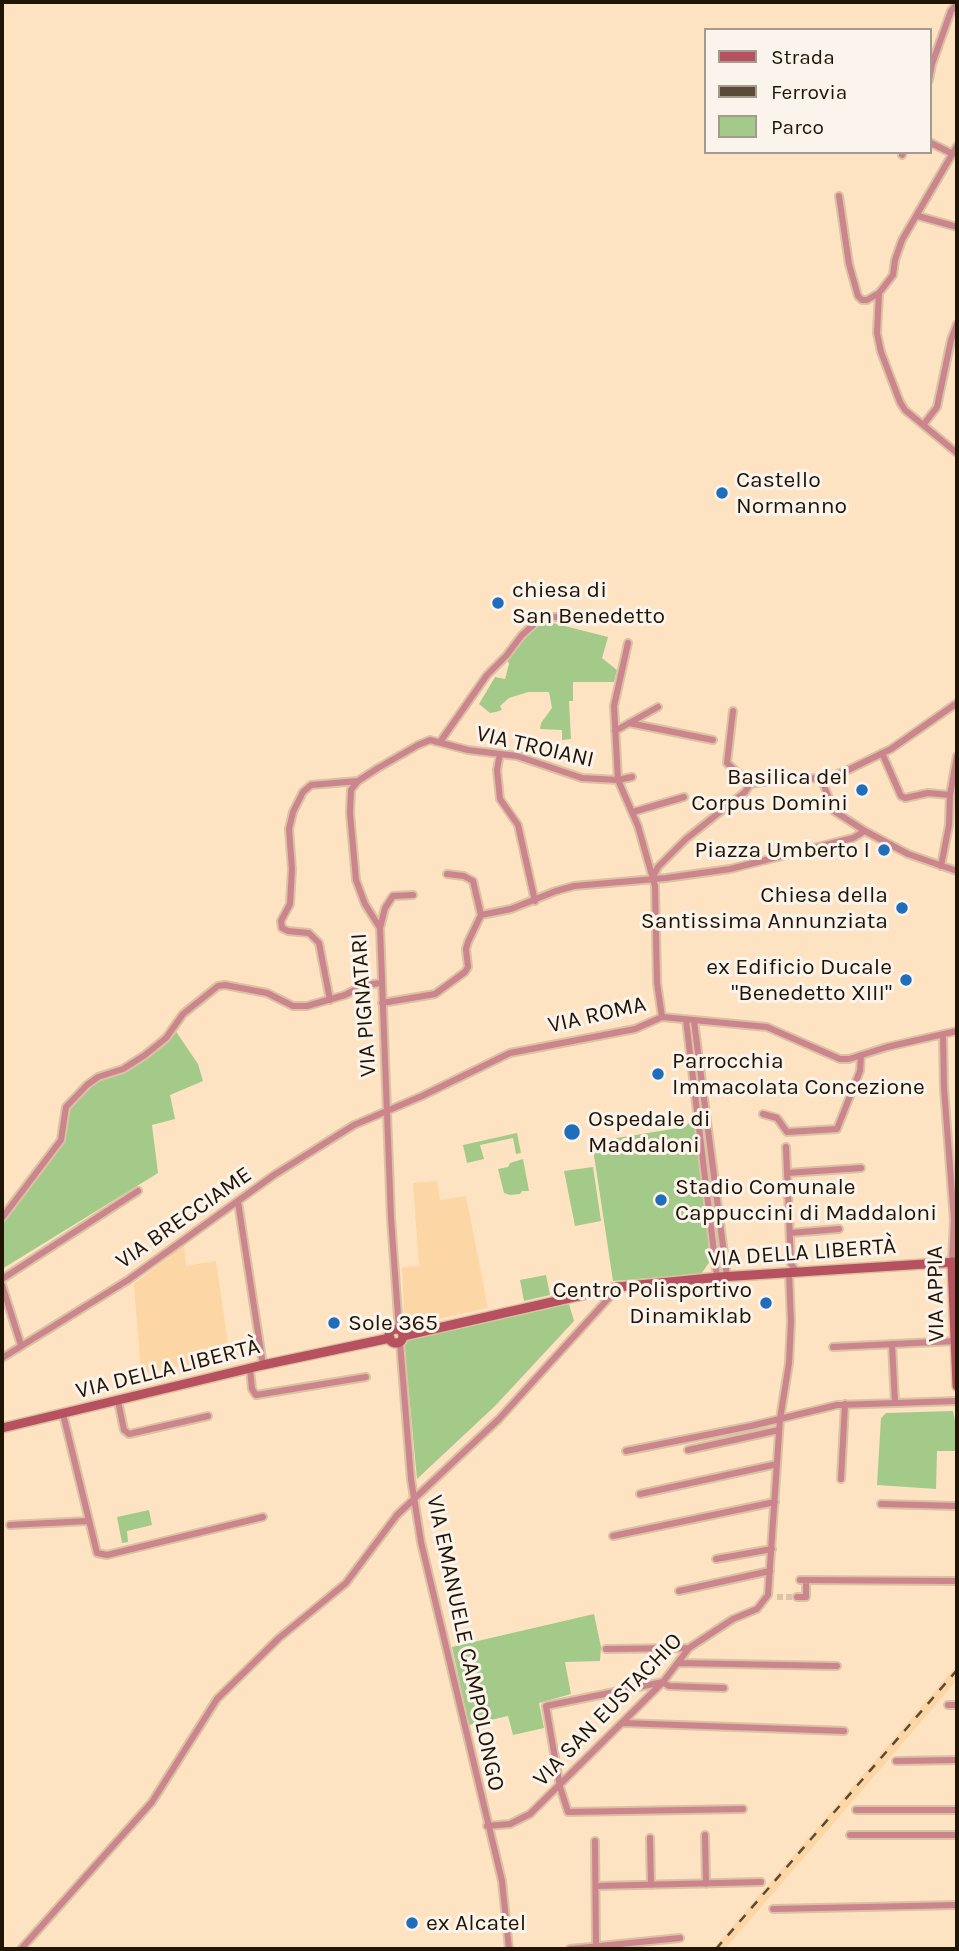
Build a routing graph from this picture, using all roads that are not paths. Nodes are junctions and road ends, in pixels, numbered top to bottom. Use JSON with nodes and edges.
{"nodes":[{"id":1,"x":957,"y":4,"type":"edge"},
{"id":2,"x":931,"y":69,"type":"edge"},
{"id":3,"x":931,"y":143,"type":"edge"},
{"id":4,"x":957,"y":146,"type":"edge"},
{"id":5,"x":953,"y":154,"type":"junction"},
{"id":6,"x":839,"y":196,"type":"dead end"},
{"id":7,"x":918,"y":216,"type":"junction"},
{"id":8,"x":957,"y":227,"type":"edge"},
{"id":9,"x":879,"y":293,"type":"junction"},
{"id":10,"x":957,"y":324,"type":"edge"},
{"id":11,"x":924,"y":424,"type":"junction"},
{"id":12,"x":957,"y":453,"type":"edge"},
{"id":13,"x":556,"y":617,"type":"dead end"},
{"id":14,"x":628,"y":643,"type":"dead end"},
{"id":15,"x":957,"y":703,"type":"edge"},
{"id":16,"x":658,"y":707,"type":"dead end"},
{"id":17,"x":733,"y":711,"type":"dead end"},
{"id":18,"x":629,"y":723,"type":"junction"},
{"id":19,"x":615,"y":731,"type":"junction"},
{"id":20,"x":713,"y":740,"type":"dead end"},
{"id":21,"x":440,"y":741,"type":"junction"},
{"id":22,"x":882,"y":753,"type":"junction"},
{"id":23,"x":500,"y":754,"type":"junction"},
{"id":24,"x":957,"y":756,"type":"edge"},
{"id":25,"x":632,"y":777,"type":"dead end"},
{"id":26,"x":821,"y":778,"type":"junction"},
{"id":27,"x":618,"y":780,"type":"junction"},
{"id":28,"x":358,"y":781,"type":"junction"},
{"id":29,"x":750,"y":784,"type":"junction"},
{"id":30,"x":950,"y":795,"type":"junction"},
{"id":31,"x":684,"y":797,"type":"dead end"},
{"id":32,"x":633,"y":812,"type":"junction"},
{"id":33,"x":865,"y":831,"type":"junction"},
{"id":34,"x":941,"y":866,"type":"junction"},
{"id":35,"x":957,"y":871,"type":"edge"},
{"id":36,"x":447,"y":874,"type":"dead end"},
{"id":37,"x":652,"y":879,"type":"junction"},
{"id":38,"x":413,"y":895,"type":"dead end"},
{"id":39,"x":535,"y":901,"type":"junction"},
{"id":40,"x":481,"y":915,"type":"junction"},
{"id":41,"x":380,"y":928,"type":"junction"},
{"id":42,"x":381,"y":982,"type":"junction"},
{"id":43,"x":330,"y":1000,"type":"junction"},
{"id":44,"x":382,"y":1003,"type":"junction"},
{"id":45,"x":662,"y":1017,"type":"junction"},
{"id":46,"x":685,"y":1020,"type":"junction"},
{"id":47,"x":694,"y":1021,"type":"junction"},
{"id":48,"x":957,"y":1031,"type":"edge"},
{"id":49,"x":943,"y":1034,"type":"junction"},
{"id":50,"x":860,"y":1055,"type":"junction"},
{"id":51,"x":388,"y":1109,"type":"junction"},
{"id":52,"x":763,"y":1114,"type":"dead end"},
{"id":53,"x":786,"y":1147,"type":"dead end"},
{"id":54,"x":861,"y":1168,"type":"dead end"},
{"id":55,"x":787,"y":1173,"type":"junction"},
{"id":56,"x":138,"y":1191,"type":"dead end"},
{"id":57,"x":237,"y":1202,"type":"junction"},
{"id":58,"x":2,"y":1218,"type":"edge"},
{"id":59,"x":839,"y":1229,"type":"dead end"},
{"id":60,"x":790,"y":1233,"type":"junction"},
{"id":61,"x":955,"y":1262,"type":"edge"},
{"id":62,"x":793,"y":1273,"type":"junction"},
{"id":63,"x":722,"y":1277,"type":"junction"},
{"id":64,"x":2,"y":1279,"type":"edge"},
{"id":65,"x":2,"y":1285,"type":"edge"},
{"id":66,"x":618,"y":1287,"type":"junction"},
{"id":67,"x":398,"y":1337,"type":"junction"},
{"id":68,"x":892,"y":1344,"type":"junction"},
{"id":69,"x":21,"y":1345,"type":"junction"},
{"id":70,"x":956,"y":1345,"type":"edge"},
{"id":71,"x":833,"y":1347,"type":"dead end"},
{"id":72,"x":2,"y":1358,"type":"edge"},
{"id":73,"x":263,"y":1365,"type":"junction"},
{"id":74,"x":250,"y":1369,"type":"junction"},
{"id":75,"x":366,"y":1377,"type":"dead end"},
{"id":76,"x":957,"y":1384,"type":"edge"},
{"id":77,"x":118,"y":1401,"type":"junction"},
{"id":78,"x":957,"y":1402,"type":"edge"},
{"id":79,"x":894,"y":1403,"type":"junction"},
{"id":80,"x":845,"y":1404,"type":"junction"},
{"id":81,"x":63,"y":1414,"type":"junction"},
{"id":82,"x":208,"y":1416,"type":"dead end"},
{"id":83,"x":780,"y":1419,"type":"junction"},
{"id":84,"x":2,"y":1428,"type":"edge"},
{"id":85,"x":779,"y":1430,"type":"junction"},
{"id":86,"x":688,"y":1450,"type":"dead end"},
{"id":87,"x":626,"y":1451,"type":"dead end"},
{"id":88,"x":777,"y":1464,"type":"junction"},
{"id":89,"x":841,"y":1479,"type":"dead end"},
{"id":90,"x":640,"y":1494,"type":"dead end"},
{"id":91,"x":414,"y":1497,"type":"junction"},
{"id":92,"x":775,"y":1502,"type":"junction"},
{"id":93,"x":881,"y":1504,"type":"dead end"},
{"id":94,"x":957,"y":1506,"type":"edge"},
{"id":95,"x":263,"y":1517,"type":"dead end"},
{"id":96,"x":88,"y":1521,"type":"junction"},
{"id":97,"x":10,"y":1525,"type":"dead end"},
{"id":98,"x":613,"y":1536,"type":"dead end"},
{"id":99,"x":772,"y":1549,"type":"junction"},
{"id":100,"x":716,"y":1559,"type":"dead end"},
{"id":101,"x":770,"y":1571,"type":"junction"},
{"id":102,"x":957,"y":1581,"type":"edge"},
{"id":103,"x":679,"y":1591,"type":"dead end"},
{"id":104,"x":767,"y":1597,"type":"junction"},
{"id":105,"x":777,"y":1597,"type":"tunnel mouth"},
{"id":106,"x":797,"y":1597,"type":"dead end"},
{"id":107,"x":606,"y":1648,"type":"dead end"},
{"id":108,"x":689,"y":1648,"type":"junction"},
{"id":109,"x":678,"y":1663,"type":"junction"},
{"id":110,"x":837,"y":1666,"type":"dead end"},
{"id":111,"x":663,"y":1682,"type":"junction"},
{"id":112,"x":724,"y":1688,"type":"dead end"},
{"id":113,"x":948,"y":1705,"type":"dead end"},
{"id":114,"x":957,"y":1705,"type":"edge"},
{"id":115,"x":623,"y":1723,"type":"junction"},
{"id":116,"x":844,"y":1731,"type":"dead end"},
{"id":117,"x":957,"y":1760,"type":"edge"},
{"id":118,"x":896,"y":1761,"type":"dead end"},
{"id":119,"x":560,"y":1787,"type":"junction"},
{"id":120,"x":743,"y":1809,"type":"dead end"},
{"id":121,"x":856,"y":1810,"type":"dead end"},
{"id":122,"x":957,"y":1810,"type":"edge"},
{"id":123,"x":487,"y":1826,"type":"junction"},
{"id":124,"x":705,"y":1835,"type":"dead end"},
{"id":125,"x":850,"y":1835,"type":"dead end"},
{"id":126,"x":957,"y":1835,"type":"edge"},
{"id":127,"x":650,"y":1838,"type":"dead end"},
{"id":128,"x":595,"y":1841,"type":"dead end"},
{"id":129,"x":761,"y":1882,"type":"dead end"},
{"id":130,"x":706,"y":1884,"type":"junction"},
{"id":131,"x":651,"y":1885,"type":"junction"},
{"id":132,"x":596,"y":1886,"type":"junction"},
{"id":133,"x":957,"y":1905,"type":"edge"},
{"id":134,"x":773,"y":1909,"type":"dead end"},
{"id":135,"x":680,"y":1938,"type":"dead end"},
{"id":136,"x":596,"y":1946,"type":"junction"},
{"id":137,"x":20,"y":1949,"type":"edge"},
{"id":138,"x":509,"y":1949,"type":"edge"},
{"id":139,"x":570,"y":1949,"type":"edge"}],
"edges":[{"from":1,"to":2,"type":"street"},
{"from":3,"to":5,"type":"street"},
{"from":4,"to":5,"type":"street"},
{"from":5,"to":7,"type":"street"},
{"from":6,"to":9,"type":"street"},
{"from":7,"to":8,"type":"street"},
{"from":7,"to":9,"type":"street"},
{"from":9,"to":11,"type":"street"},
{"from":10,"to":11,"type":"street"},
{"from":11,"to":12,"type":"street"},
{"from":13,"to":21,"type":"street"},
{"from":14,"to":19,"type":"street"},
{"from":15,"to":22,"type":"street"},
{"from":16,"to":18,"type":"street"},
{"from":17,"to":29,"type":"street"},
{"from":18,"to":19,"type":"street"},
{"from":18,"to":20,"type":"street"},
{"from":19,"to":27,"type":"street"},
{"from":21,"to":23,"type":"street","name":"VIA TROIANI"},
{"from":21,"to":28,"type":"street","name":"VIA TROIANI"},
{"from":22,"to":26,"type":"street"},
{"from":22,"to":30,"type":"street"},
{"from":23,"to":27,"type":"street","name":"VIA TROIANI"},
{"from":23,"to":39,"type":"street"},
{"from":24,"to":30,"type":"street"},
{"from":25,"to":27,"type":"street","name":"VIA TROIANI"},
{"from":26,"to":29,"type":"street"},
{"from":26,"to":33,"type":"street"},
{"from":27,"to":32,"type":"street"},
{"from":28,"to":41,"type":"street","name":"VIA PIGNATARI"},
{"from":28,"to":43,"type":"street"},
{"from":29,"to":37,"type":"street"},
{"from":30,"to":34,"type":"street"},
{"from":31,"to":32,"type":"street"},
{"from":32,"to":37,"type":"street"},
{"from":33,"to":34,"type":"street"},
{"from":33,"to":37,"type":"street"},
{"from":34,"to":35,"type":"street"},
{"from":36,"to":40,"type":"street"},
{"from":37,"to":39,"type":"street"},
{"from":37,"to":45,"type":"street"},
{"from":38,"to":41,"type":"street"},
{"from":39,"to":40,"type":"street"},
{"from":40,"to":44,"type":"street"},
{"from":41,"to":42,"type":"street","name":"VIA PIGNATARI"},
{"from":42,"to":43,"type":"street"},
{"from":42,"to":44,"type":"street","name":"VIA PIGNATARI"},
{"from":43,"to":58,"type":"street"},
{"from":44,"to":51,"type":"street","name":"VIA PIGNATARI"},
{"from":45,"to":46,"type":"street","name":"VIA ROMA"},
{"from":45,"to":51,"type":"street","name":"VIA ROMA"},
{"from":46,"to":47,"type":"street","name":"VIA ROMA"},
{"from":46,"to":63,"type":"street"},
{"from":47,"to":50,"type":"street","name":"VIA ROMA"},
{"from":47,"to":63,"type":"street"},
{"from":48,"to":49,"type":"street","name":"VIA ROMA"},
{"from":49,"to":50,"type":"street","name":"VIA ROMA"},
{"from":49,"to":61,"type":"street","name":"VIA APPIA"},
{"from":50,"to":52,"type":"street"},
{"from":51,"to":57,"type":"street","name":"VIA BRECCIAME"},
{"from":51,"to":67,"type":"street","name":"VIA EMANUELE CAMPOLONGO"},
{"from":53,"to":55,"type":"street"},
{"from":54,"to":55,"type":"street"},
{"from":55,"to":60,"type":"street"},
{"from":56,"to":64,"type":"street"},
{"from":57,"to":69,"type":"street","name":"VIA BRECCIAME"},
{"from":57,"to":73,"type":"street"},
{"from":59,"to":60,"type":"street"},
{"from":60,"to":62,"type":"street"},
{"from":61,"to":62,"type":"main road","name":"VIA DELLA LIBERTÀ"},
{"from":61,"to":70,"type":"main road","name":"VIA APPIA"},
{"from":62,"to":63,"type":"main road","name":"VIA DELLA LIBERTÀ"},
{"from":62,"to":83,"type":"street"},
{"from":63,"to":66,"type":"main road","name":"VIA DELLA LIBERTÀ"},
{"from":65,"to":69,"type":"street"},
{"from":66,"to":67,"type":"main road","name":"VIA DELLA LIBERTÀ"},
{"from":66,"to":91,"type":"street"},
{"from":67,"to":73,"type":"main road","name":"VIA DELLA LIBERTÀ"},
{"from":67,"to":91,"type":"street","name":"VIA EMANUELE CAMPOLONGO"},
{"from":68,"to":70,"type":"street"},
{"from":68,"to":71,"type":"street"},
{"from":68,"to":79,"type":"street"},
{"from":69,"to":72,"type":"street","name":"VIA BRECCIAME"},
{"from":70,"to":76,"type":"main road","name":"VIA APPIA"},
{"from":73,"to":74,"type":"main road","name":"VIA DELLA LIBERTÀ"},
{"from":74,"to":75,"type":"street"},
{"from":74,"to":77,"type":"main road","name":"VIA DELLA LIBERTÀ"},
{"from":77,"to":81,"type":"main road","name":"VIA DELLA LIBERTÀ"},
{"from":77,"to":82,"type":"street"},
{"from":78,"to":79,"type":"street"},
{"from":79,"to":80,"type":"street"},
{"from":80,"to":83,"type":"street"},
{"from":80,"to":89,"type":"street"},
{"from":81,"to":84,"type":"main road"},
{"from":81,"to":96,"type":"street","name":"VIA DELLA LIBERTÀ"},
{"from":83,"to":85,"type":"street"},
{"from":83,"to":87,"type":"street"},
{"from":85,"to":86,"type":"street"},
{"from":85,"to":88,"type":"street"},
{"from":88,"to":90,"type":"street"},
{"from":88,"to":92,"type":"street"},
{"from":91,"to":123,"type":"street","name":"VIA EMANUELE CAMPOLONGO"},
{"from":91,"to":137,"type":"street"},
{"from":92,"to":98,"type":"street"},
{"from":92,"to":99,"type":"street"},
{"from":93,"to":94,"type":"street"},
{"from":95,"to":96,"type":"street","name":"VIA DELLA LIBERTÀ"},
{"from":96,"to":97,"type":"street"},
{"from":99,"to":100,"type":"street"},
{"from":99,"to":101,"type":"street"},
{"from":101,"to":103,"type":"street"},
{"from":101,"to":104,"type":"street"},
{"from":102,"to":106,"type":"street"},
{"from":104,"to":105,"type":"street"},
{"from":104,"to":108,"type":"street","name":"VIA SAN EUSTACHIO"},
{"from":107,"to":108,"type":"street"},
{"from":108,"to":109,"type":"street","name":"VIA SAN EUSTACHIO"},
{"from":109,"to":110,"type":"street"},
{"from":109,"to":111,"type":"street","name":"VIA SAN EUSTACHIO"},
{"from":111,"to":112,"type":"street"},
{"from":111,"to":115,"type":"street","name":"VIA SAN EUSTACHIO"},
{"from":111,"to":119,"type":"street"},
{"from":113,"to":114,"type":"street"},
{"from":115,"to":116,"type":"street"},
{"from":115,"to":119,"type":"street","name":"VIA SAN EUSTACHIO"},
{"from":117,"to":118,"type":"street"},
{"from":119,"to":120,"type":"street"},
{"from":119,"to":123,"type":"street","name":"VIA SAN EUSTACHIO"},
{"from":121,"to":122,"type":"street"},
{"from":123,"to":138,"type":"street","name":"VIA EMANUELE CAMPOLONGO"},
{"from":124,"to":130,"type":"street"},
{"from":125,"to":126,"type":"street"},
{"from":127,"to":131,"type":"street"},
{"from":128,"to":132,"type":"street"},
{"from":129,"to":130,"type":"street"},
{"from":130,"to":131,"type":"street"},
{"from":131,"to":132,"type":"street"},
{"from":132,"to":136,"type":"street"},
{"from":133,"to":134,"type":"street"},
{"from":135,"to":136,"type":"street"},
{"from":136,"to":139,"type":"street"}]}
